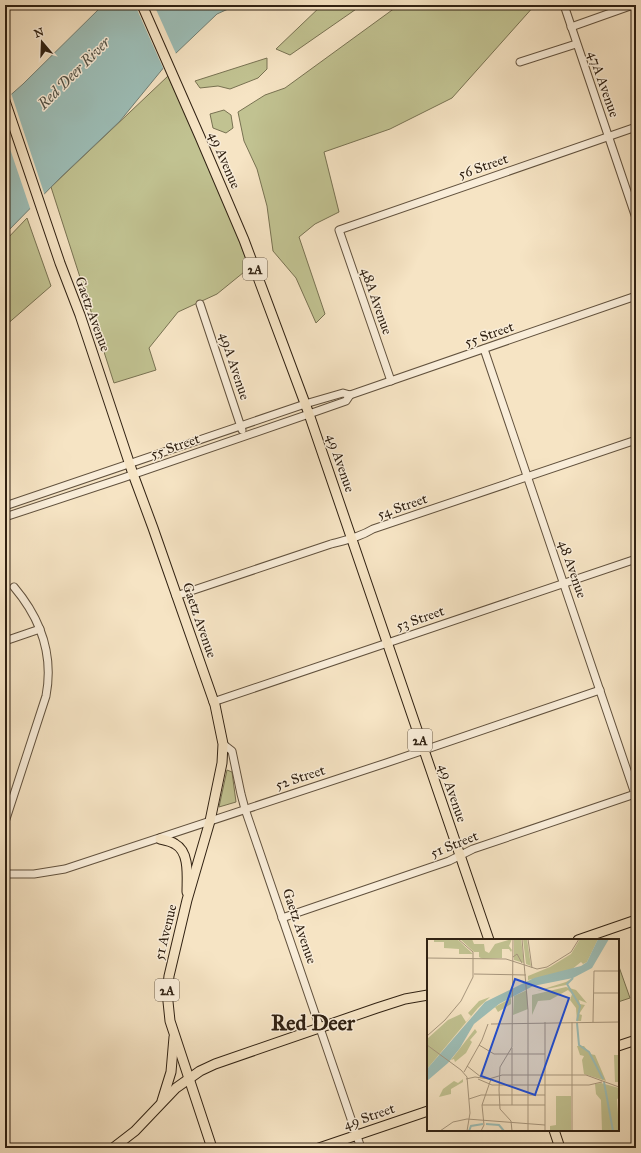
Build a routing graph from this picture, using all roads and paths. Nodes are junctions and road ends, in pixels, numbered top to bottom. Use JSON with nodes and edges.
{"nodes":[{"id":1,"x":142,"y":5,"type":"edge"},
{"id":2,"x":564,"y":5,"type":"edge"},
{"id":3,"x":633,"y":5,"type":"edge"},
{"id":4,"x":571,"y":27,"type":"junction"},
{"id":5,"x":576,"y":44,"type":"junction"},
{"id":6,"x":520,"y":62,"type":"dead end"},
{"id":7,"x":5,"y":101,"type":"edge"},
{"id":8,"x":636,"y":127,"type":"edge"},
{"id":9,"x":608,"y":137,"type":"junction"},
{"id":10,"x":636,"y":218,"type":"edge"},
{"id":11,"x":339,"y":230,"type":"joint"},
{"id":12,"x":636,"y":296,"type":"edge"},
{"id":13,"x":200,"y":304,"type":"dead end"},
{"id":14,"x":484,"y":349,"type":"junction"},
{"id":15,"x":391,"y":381,"type":"junction"},
{"id":16,"x":350,"y":395,"type":"junction"},
{"id":17,"x":305,"y":404,"type":"junction"},
{"id":18,"x":309,"y":414,"type":"junction"},
{"id":19,"x":241,"y":426,"type":"junction"},
{"id":20,"x":244,"y":436,"type":"junction"},
{"id":21,"x":636,"y":440,"type":"edge"},
{"id":22,"x":130,"y":464,"type":"junction"},
{"id":23,"x":133,"y":474,"type":"junction"},
{"id":24,"x":528,"y":477,"type":"junction"},
{"id":25,"x":5,"y":506,"type":"edge"},
{"id":26,"x":5,"y":517,"type":"edge"},
{"id":27,"x":352,"y":539,"type":"junction"},
{"id":28,"x":636,"y":559,"type":"edge"},
{"id":29,"x":564,"y":583,"type":"junction"},
{"id":30,"x":14,"y":587,"type":"dead end"},
{"id":31,"x":176,"y":596,"type":"junction"},
{"id":32,"x":40,"y":629,"type":"junction"},
{"id":33,"x":5,"y":641,"type":"edge"},
{"id":34,"x":387,"y":643,"type":"junction"},
{"id":35,"x":600,"y":690,"type":"junction"},
{"id":36,"x":213,"y":702,"type":"junction"},
{"id":37,"x":223,"y":744,"type":"junction"},
{"id":38,"x":423,"y":750,"type":"junction"},
{"id":39,"x":636,"y":795,"type":"edge"},
{"id":40,"x":245,"y":809,"type":"junction"},
{"id":41,"x":210,"y":821,"type":"junction"},
{"id":42,"x":5,"y":822,"type":"edge"},
{"id":43,"x":160,"y":839,"type":"junction"},
{"id":44,"x":460,"y":855,"type":"junction"},
{"id":45,"x":5,"y":874,"type":"edge"},
{"id":46,"x":187,"y":900,"type":"junction"},
{"id":47,"x":282,"y":918,"type":"junction"},
{"id":48,"x":636,"y":920,"type":"edge"},
{"id":49,"x":489,"y":939,"type":"edge"},
{"id":50,"x":581,"y":939,"type":"edge"},
{"id":51,"x":427,"y":995,"type":"edge"},
{"id":52,"x":320,"y":1027,"type":"junction"},
{"id":53,"x":174,"y":1034,"type":"junction"},
{"id":54,"x":636,"y":1040,"type":"edge"},
{"id":55,"x":619,"y":1046,"type":"edge"},
{"id":56,"x":190,"y":1078,"type":"junction"},
{"id":57,"x":160,"y":1104,"type":"junction"},
{"id":58,"x":427,"y":1111,"type":"edge"},
{"id":59,"x":554,"y":1131,"type":"edge"},
{"id":60,"x":357,"y":1135,"type":"junction"},
{"id":61,"x":114,"y":1148,"type":"edge"},
{"id":62,"x":212,"y":1148,"type":"edge"},
{"id":63,"x":318,"y":1148,"type":"edge"},
{"id":64,"x":361,"y":1148,"type":"edge"},
{"id":65,"x":560,"y":1148,"type":"edge"}],
"edges":[{"from":1,"to":17,"type":"main road","name":"49 Avenue","number":"2A"},
{"from":2,"to":4,"type":"street","name":"47A Avenue"},
{"from":3,"to":4,"type":"street"},
{"from":4,"to":5,"type":"street","name":"47A Avenue"},
{"from":5,"to":6,"type":"street"},
{"from":5,"to":9,"type":"street","name":"47A Avenue"},
{"from":7,"to":22,"type":"main road","name":"Gaetz Avenue","number":"2A"},
{"from":8,"to":9,"type":"street","name":"56 Street"},
{"from":9,"to":10,"type":"street","name":"47A Avenue"},
{"from":9,"to":11,"type":"street","name":"56 Street"},
{"from":11,"to":15,"type":"street","name":"48A Avenue"},
{"from":12,"to":14,"type":"street","name":"55 Street"},
{"from":13,"to":19,"type":"street","name":"49A Avenue"},
{"from":14,"to":15,"type":"street","name":"55 Street"},
{"from":14,"to":24,"type":"street","name":"48 Avenue"},
{"from":15,"to":16,"type":"street","name":"55 Street"},
{"from":16,"to":17,"type":"street","name":"55 Street"},
{"from":16,"to":18,"type":"street","name":"55 Street"},
{"from":17,"to":18,"type":"main road","name":"49 Avenue","number":"2A"},
{"from":17,"to":19,"type":"street","name":"55 Street"},
{"from":18,"to":20,"type":"street","name":"55 Street"},
{"from":18,"to":27,"type":"main road","name":"49 Avenue","number":"2A"},
{"from":19,"to":20,"type":"street","name":"49A Avenue"},
{"from":19,"to":22,"type":"street","name":"55 Street"},
{"from":20,"to":23,"type":"street","name":"55 Street"},
{"from":21,"to":24,"type":"street","name":"54 Street"},
{"from":22,"to":23,"type":"main road","name":"Gaetz Avenue","number":"2A"},
{"from":22,"to":25,"type":"street","name":"55 Street"},
{"from":23,"to":26,"type":"street","name":"55 Street"},
{"from":23,"to":31,"type":"main road","name":"Gaetz Avenue","number":"2A"},
{"from":24,"to":27,"type":"street","name":"54 Street"},
{"from":24,"to":29,"type":"street","name":"48 Avenue"},
{"from":27,"to":31,"type":"street","name":"54 Street"},
{"from":27,"to":34,"type":"main road","name":"49 Avenue","number":"2A"},
{"from":28,"to":29,"type":"street","name":"53 Street"},
{"from":29,"to":34,"type":"street","name":"53 Street"},
{"from":29,"to":35,"type":"street","name":"48 Avenue"},
{"from":30,"to":32,"type":"street"},
{"from":31,"to":36,"type":"main road","name":"Gaetz Avenue","number":"2A"},
{"from":32,"to":33,"type":"street"},
{"from":32,"to":42,"type":"street"},
{"from":34,"to":36,"type":"street","name":"53 Street"},
{"from":34,"to":38,"type":"main road","name":"49 Avenue","number":"2A"},
{"from":35,"to":38,"type":"street","name":"52 Street"},
{"from":35,"to":39,"type":"street","name":"48 Avenue"},
{"from":36,"to":37,"type":"main road","name":"Gaetz Avenue","number":"2A"},
{"from":37,"to":40,"type":"street","name":"Gaetz Avenue"},
{"from":37,"to":41,"type":"main road","name":"51 Avenue","number":"2A"},
{"from":38,"to":40,"type":"street","name":"52 Street"},
{"from":38,"to":44,"type":"main road","name":"49 Avenue","number":"2A"},
{"from":39,"to":44,"type":"street","name":"51 Street"},
{"from":40,"to":41,"type":"street","name":"52 Street"},
{"from":40,"to":47,"type":"street","name":"Gaetz Avenue"},
{"from":41,"to":43,"type":"street","name":"52 Street"},
{"from":41,"to":46,"type":"main road","name":"51 Avenue","number":"2A"},
{"from":43,"to":45,"type":"street","name":"52 Street"},
{"from":43,"to":46,"type":"main road"},
{"from":44,"to":47,"type":"street","name":"51 Street"},
{"from":44,"to":49,"type":"main road","name":"49 Avenue","number":"2A"},
{"from":46,"to":53,"type":"main road","name":"51 Avenue","number":"2A"},
{"from":47,"to":52,"type":"street","name":"Gaetz Avenue"},
{"from":48,"to":50,"type":"main road"},
{"from":51,"to":52,"type":"main road"},
{"from":52,"to":56,"type":"main road"},
{"from":52,"to":60,"type":"street","name":"Gaetz Avenue"},
{"from":53,"to":56,"type":"main road","name":"51 Avenue","number":"2A"},
{"from":53,"to":57,"type":"main road"},
{"from":54,"to":55,"type":"main road"},
{"from":56,"to":57,"type":"main road"},
{"from":56,"to":62,"type":"main road","name":"51 Avenue","number":"2A"},
{"from":57,"to":61,"type":"main road"},
{"from":58,"to":60,"type":"main road","name":"49 Street"},
{"from":59,"to":65,"type":"main road"},
{"from":60,"to":63,"type":"main road","name":"49 Street"},
{"from":60,"to":64,"type":"street","name":"Gaetz Avenue"}]}
